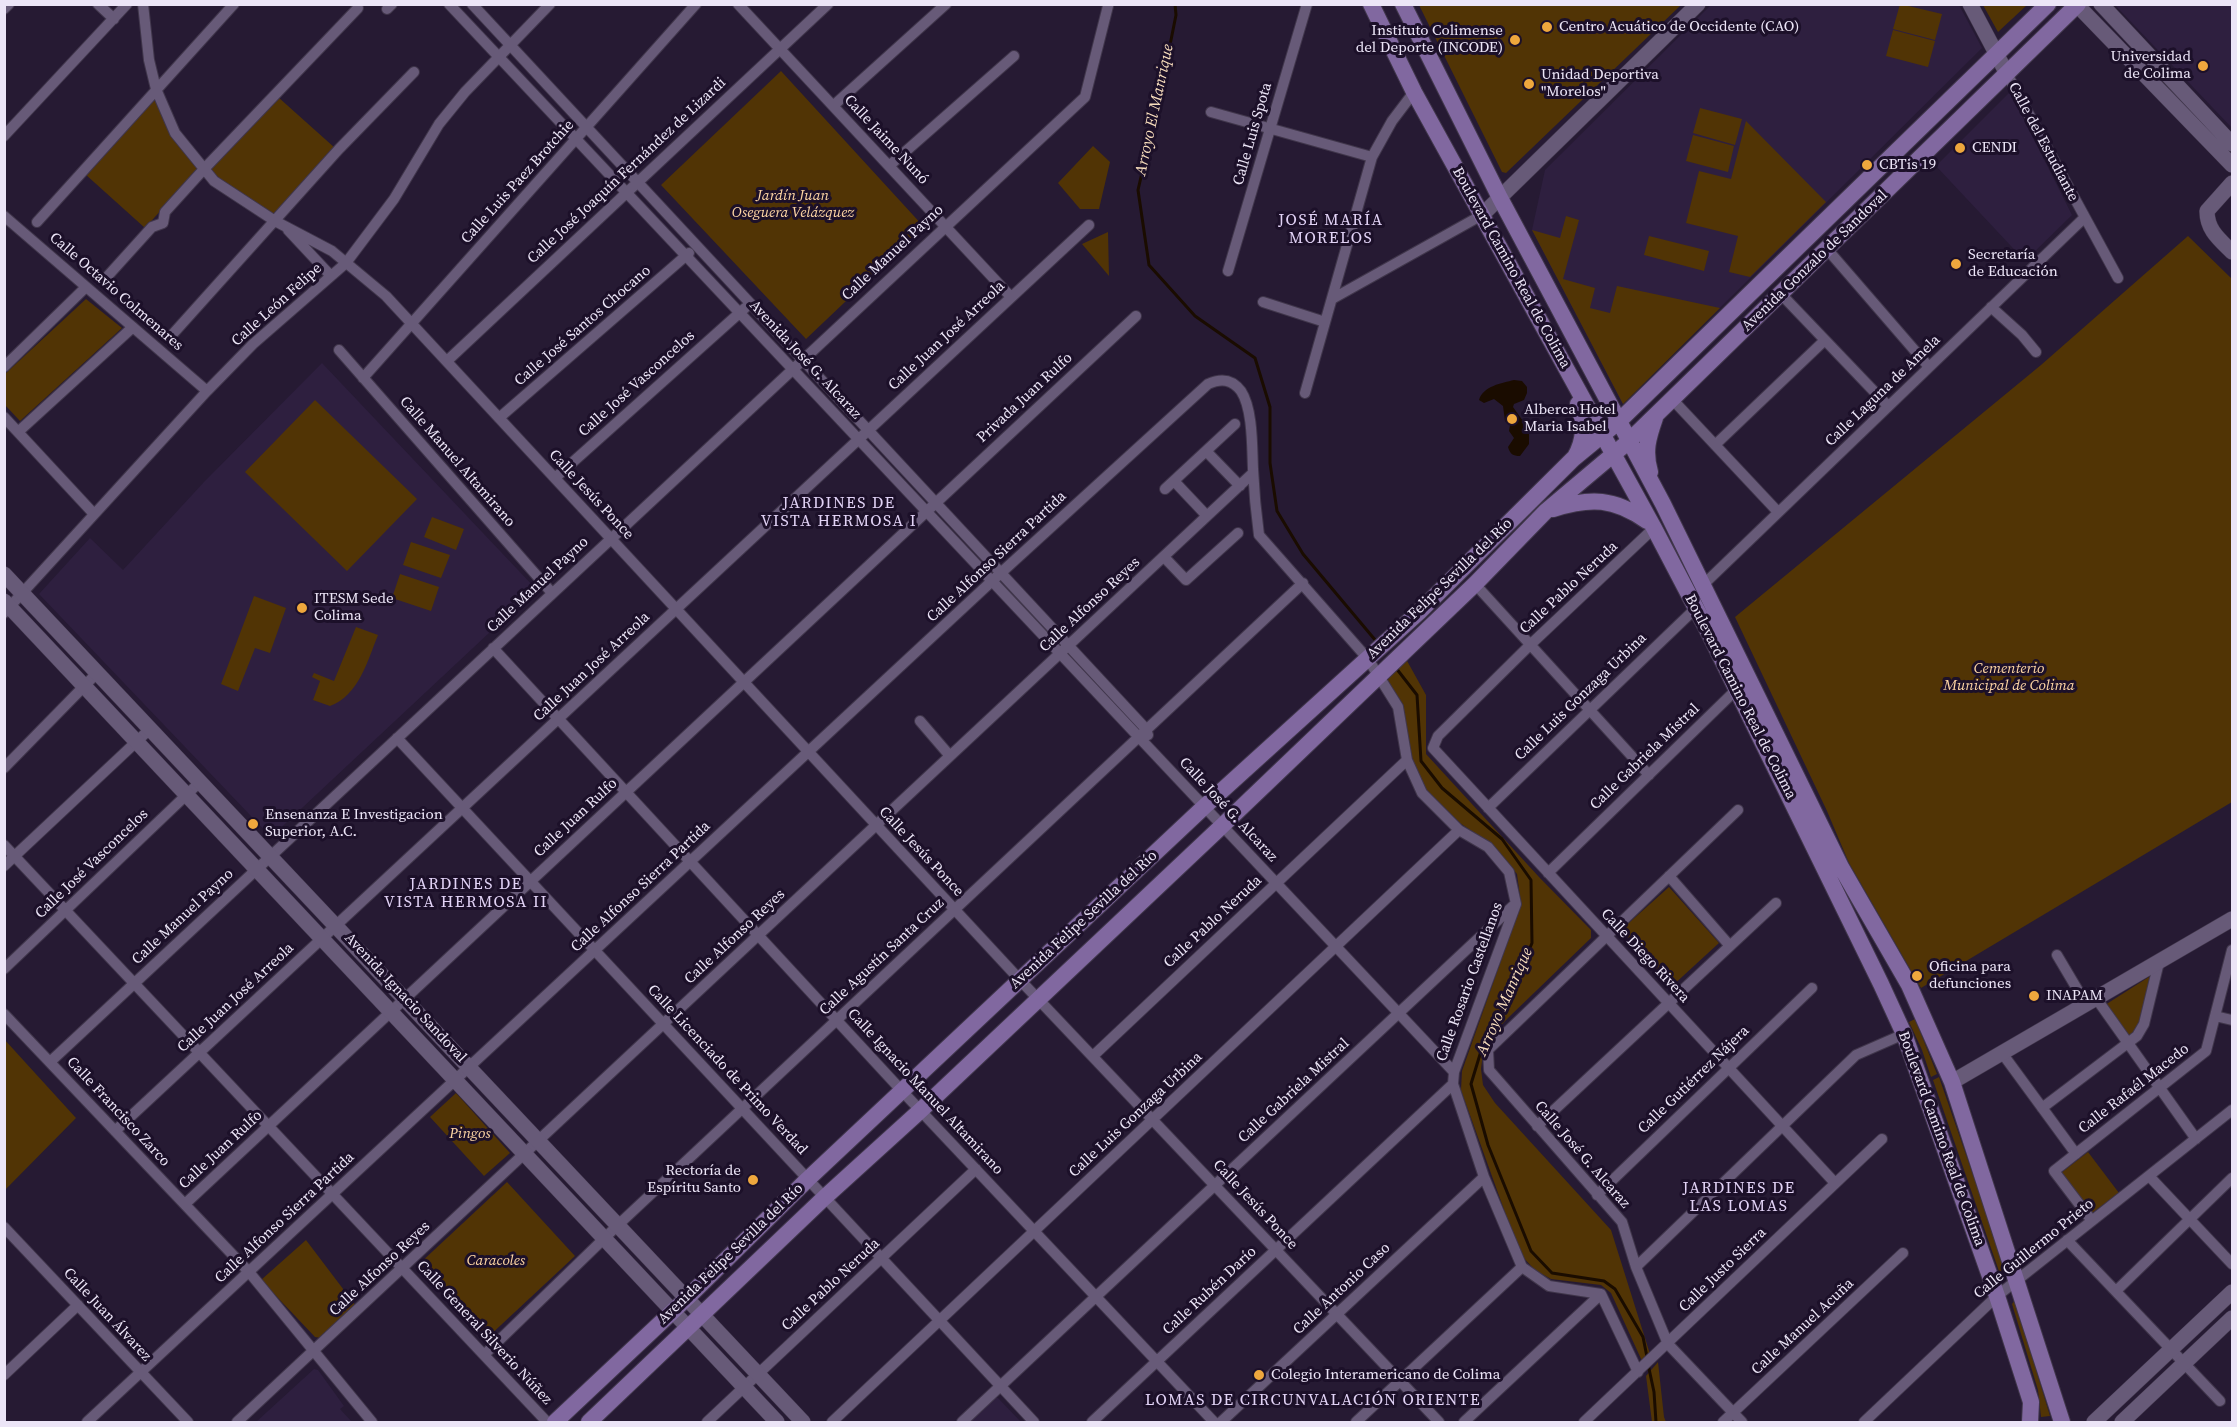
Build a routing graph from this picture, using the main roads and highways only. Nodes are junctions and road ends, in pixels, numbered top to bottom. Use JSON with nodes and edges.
{"nodes":[{"id":1,"x":1371,"y":4,"type":"edge"},
{"id":2,"x":1403,"y":4,"type":"edge"},
{"id":3,"x":1698,"y":4,"type":"edge"},
{"id":4,"x":1970,"y":4,"type":"edge"},
{"id":5,"x":2048,"y":4,"type":"edge"},
{"id":6,"x":2101,"y":4,"type":"edge"},
{"id":7,"x":2078,"y":5,"type":"edge"},
{"id":8,"x":1418,"y":35,"type":"junction"},
{"id":9,"x":1393,"y":48,"type":"junction"},
{"id":10,"x":1996,"y":54,"type":"junction"},
{"id":11,"x":2007,"y":74,"type":"junction"},
{"id":12,"x":2232,"y":144,"type":"edge"},
{"id":13,"x":2232,"y":165,"type":"edge"},
{"id":14,"x":1872,"y":175,"type":"junction"},
{"id":15,"x":2232,"y":183,"type":"edge"},
{"id":16,"x":1886,"y":192,"type":"junction"},
{"id":17,"x":1500,"y":198,"type":"junction"},
{"id":18,"x":1482,"y":215,"type":"junction"},
{"id":19,"x":2232,"y":252,"type":"edge"},
{"id":20,"x":1751,"y":293,"type":"junction"},
{"id":21,"x":1766,"y":308,"type":"junction"},
{"id":22,"x":1562,"y":361,"type":"junction"},
{"id":23,"x":1656,"y":415,"type":"junction"},
{"id":24,"x":1618,"y":422,"type":"junction"},
{"id":25,"x":1602,"y":435,"type":"junction"},
{"id":26,"x":1628,"y":442,"type":"junction"},
{"id":27,"x":1613,"y":455,"type":"junction"},
{"id":28,"x":1573,"y":459,"type":"junction"},
{"id":29,"x":1661,"y":501,"type":"junction"},
{"id":30,"x":1546,"y":511,"type":"junction"},
{"id":31,"x":1653,"y":526,"type":"junction"},
{"id":32,"x":4,"y":574,"type":"edge"},
{"id":33,"x":6,"y":607,"type":"edge"},
{"id":34,"x":2232,"y":919,"type":"edge"},
{"id":35,"x":1902,"y":972,"type":"junction"},
{"id":36,"x":1881,"y":984,"type":"junction"},
{"id":37,"x":1918,"y":1006,"type":"junction"},
{"id":38,"x":1894,"y":1013,"type":"junction"},
{"id":39,"x":1952,"y":1083,"type":"junction"},
{"id":40,"x":2232,"y":1292,"type":"edge"},
{"id":41,"x":687,"y":1298,"type":"junction"},
{"id":42,"x":672,"y":1311,"type":"junction"},
{"id":43,"x":703,"y":1316,"type":"junction"},
{"id":44,"x":2232,"y":1318,"type":"edge"},
{"id":45,"x":689,"y":1328,"type":"junction"},
{"id":46,"x":555,"y":1422,"type":"edge"},
{"id":47,"x":589,"y":1422,"type":"edge"},
{"id":48,"x":777,"y":1422,"type":"edge"},
{"id":49,"x":804,"y":1422,"type":"edge"},
{"id":50,"x":2030,"y":1422,"type":"edge"},
{"id":51,"x":2062,"y":1422,"type":"edge"},
{"id":52,"x":2094,"y":1422,"type":"edge"},
{"id":53,"x":2122,"y":1422,"type":"edge"}],
"edges":[{"from":1,"to":9,"type":"main road","name":"Boulevard Camino Real de Colima"},
{"from":2,"to":8,"type":"main road","name":"Boulevard Camino Real de Colima"},
{"from":3,"to":17,"type":"main road"},
{"from":4,"to":10,"type":"main road","name":"Calle del Estudiante"},
{"from":5,"to":10,"type":"main road","name":"Avenida Gonzalo de Sandoval"},
{"from":6,"to":12,"type":"main road"},
{"from":7,"to":11,"type":"main road","name":"Avenida Gonzalo de Sandoval"},
{"from":7,"to":13,"type":"main road"},
{"from":8,"to":9,"type":"main road"},
{"from":8,"to":17,"type":"main road","name":"Boulevard Camino Real de Colima"},
{"from":9,"to":18,"type":"main road","name":"Boulevard Camino Real de Colima"},
{"from":10,"to":11,"type":"main road","name":"Calle del Estudiante"},
{"from":10,"to":14,"type":"main road","name":"Avenida Gonzalo de Sandoval"},
{"from":11,"to":16,"type":"main road","name":"Avenida Gonzalo de Sandoval"},
{"from":14,"to":16,"type":"main road"},
{"from":14,"to":20,"type":"main road","name":"Avenida Gonzalo de Sandoval"},
{"from":15,"to":19,"type":"main road"},
{"from":16,"to":21,"type":"main road","name":"Avenida Gonzalo de Sandoval"},
{"from":17,"to":18,"type":"main road"},
{"from":17,"to":24,"type":"main road","name":"Boulevard Camino Real de Colima"},
{"from":18,"to":22,"type":"main road","name":"Boulevard Camino Real de Colima"},
{"from":20,"to":21,"type":"main road"},
{"from":20,"to":24,"type":"main road","name":"Avenida Gonzalo de Sandoval"},
{"from":21,"to":23,"type":"main road","name":"Avenida Gonzalo de Sandoval"},
{"from":22,"to":25,"type":"main road","name":"Boulevard Camino Real de Colima"},
{"from":22,"to":28,"type":"main road"},
{"from":23,"to":26,"type":"main road","name":"Avenida Gonzalo de Sandoval"},
{"from":23,"to":29,"type":"main road"},
{"from":24,"to":25,"type":"main road","name":"Avenida Felipe Sevilla del Río"},
{"from":24,"to":26,"type":"main road","name":"Boulevard Camino Real de Colima"},
{"from":25,"to":27,"type":"main road","name":"Boulevard Camino Real de Colima"},
{"from":25,"to":28,"type":"main road","name":"Avenida Felipe Sevilla del Río"},
{"from":26,"to":27,"type":"main road","name":"Avenida Felipe Sevilla del Río"},
{"from":26,"to":29,"type":"main road","name":"Boulevard Camino Real de Colima"},
{"from":27,"to":30,"type":"main road","name":"Avenida Felipe Sevilla del Río"},
{"from":27,"to":31,"type":"main road","name":"Boulevard Camino Real de Colima"},
{"from":28,"to":41,"type":"main road","name":"Avenida Felipe Sevilla del Río"},
{"from":29,"to":35,"type":"main road","name":"Boulevard Camino Real de Colima"},
{"from":30,"to":31,"type":"main road"},
{"from":30,"to":43,"type":"main road","name":"Avenida Felipe Sevilla del Río"},
{"from":31,"to":36,"type":"main road","name":"Boulevard Camino Real de Colima"},
{"from":32,"to":41,"type":"main road","name":"Avenida Ignacio Sandoval"},
{"from":33,"to":42,"type":"main road","name":"Avenida Ignacio Sandoval"},
{"from":34,"to":39,"type":"main road"},
{"from":35,"to":36,"type":"main road"},
{"from":35,"to":37,"type":"main road","name":"Boulevard Camino Real de Colima"},
{"from":36,"to":38,"type":"main road","name":"Boulevard Camino Real de Colima"},
{"from":37,"to":38,"type":"main road"},
{"from":37,"to":39,"type":"main road","name":"Boulevard Camino Real de Colima"},
{"from":38,"to":50,"type":"main road","name":"Boulevard Camino Real de Colima"},
{"from":39,"to":51,"type":"main road","name":"Boulevard Camino Real de Colima"},
{"from":40,"to":52,"type":"main road"},
{"from":41,"to":42,"type":"main road","name":"Avenida Felipe Sevilla del Río"},
{"from":41,"to":43,"type":"main road","name":"Avenida Ignacio Sandoval"},
{"from":42,"to":45,"type":"main road","name":"Avenida Ignacio Sandoval"},
{"from":42,"to":46,"type":"main road","name":"Avenida Felipe Sevilla del Río"},
{"from":43,"to":45,"type":"main road","name":"Avenida Felipe Sevilla del Río"},
{"from":43,"to":49,"type":"main road","name":"Avenida Ignacio Sandoval"},
{"from":44,"to":53,"type":"main road"},
{"from":45,"to":47,"type":"main road","name":"Avenida Felipe Sevilla del Río"},
{"from":45,"to":48,"type":"main road","name":"Avenida Ignacio Sandoval"}]}
